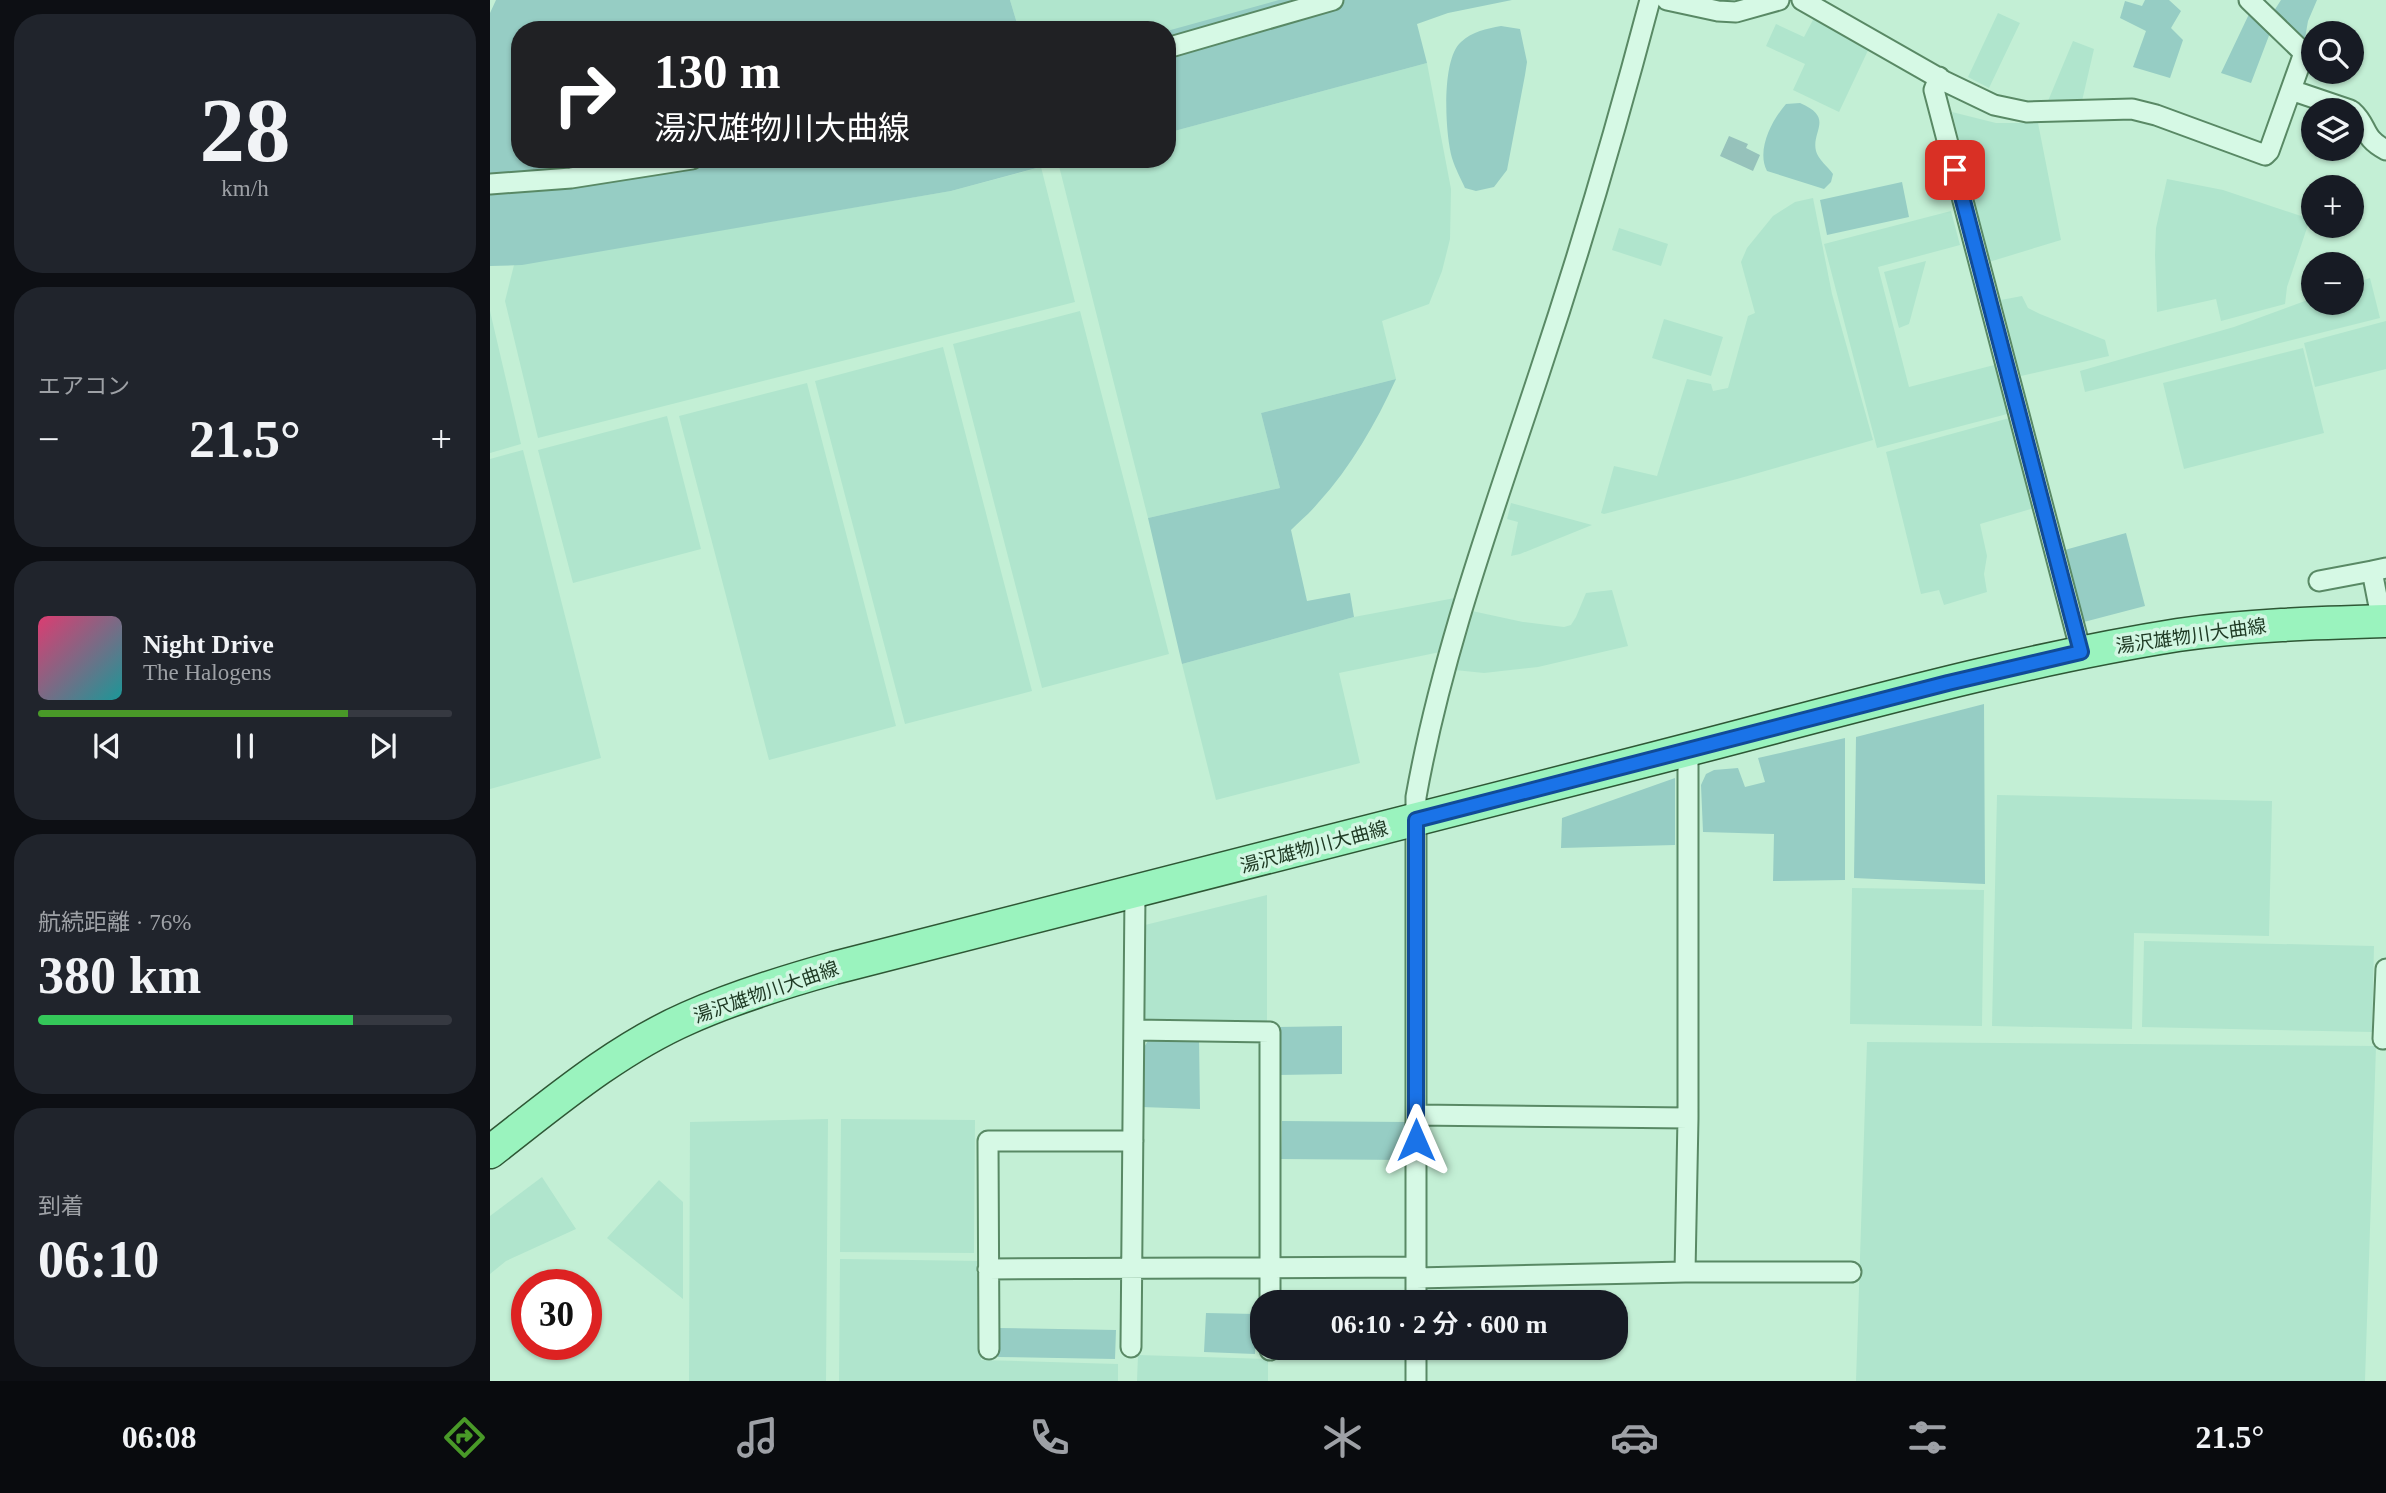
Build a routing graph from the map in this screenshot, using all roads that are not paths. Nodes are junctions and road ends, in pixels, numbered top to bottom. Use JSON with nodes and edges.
{"nodes":[{"id":1,"x":1333,"y":0,"type":"edge"},
{"id":2,"x":1650,"y":0,"type":"edge"},
{"id":3,"x":1667,"y":0,"type":"edge"},
{"id":4,"x":1779,"y":0,"type":"edge"},
{"id":5,"x":1802,"y":0,"type":"edge"},
{"id":6,"x":2249,"y":0,"type":"edge"},
{"id":7,"x":1176,"y":45,"type":"edge"},
{"id":8,"x":1939,"y":77,"type":"junction"},
{"id":9,"x":2291,"y":90,"type":"junction"},
{"id":10,"x":2314,"y":98,"type":"edge"},
{"id":11,"x":2364,"y":127,"type":"edge"},
{"id":12,"x":2386,"y":150,"type":"edge"},
{"id":13,"x":635,"y":168,"type":"edge"},
{"id":14,"x":490,"y":184,"type":"edge"},
{"id":15,"x":2379,"y":570,"type":"edge"},
{"id":16,"x":2319,"y":581,"type":"dead end"},
{"id":17,"x":2384,"y":622,"type":"edge"},
{"id":18,"x":2081,"y":652,"type":"junction"},
{"id":19,"x":1688,"y":750,"type":"junction"},
{"id":20,"x":1416,"y":820,"type":"junction"},
{"id":21,"x":1135,"y":892,"type":"junction"},
{"id":22,"x":2386,"y":969,"type":"edge"},
{"id":23,"x":1134,"y":1030,"type":"junction"},
{"id":24,"x":2383,"y":1039,"type":"dead end"},
{"id":25,"x":1416,"y":1115,"type":"junction"},
{"id":26,"x":1688,"y":1118,"type":"junction"},
{"id":27,"x":1133,"y":1141,"type":"junction"},
{"id":28,"x":490,"y":1152,"type":"edge"},
{"id":29,"x":1132,"y":1268,"type":"junction"},
{"id":30,"x":1270,"y":1268,"type":"junction"},
{"id":31,"x":988,"y":1269,"type":"junction"},
{"id":32,"x":1685,"y":1272,"type":"junction"},
{"id":33,"x":1851,"y":1272,"type":"dead end"},
{"id":34,"x":1416,"y":1273,"type":"junction"},
{"id":35,"x":1270,"y":1290,"type":"edge"},
{"id":36,"x":1416,"y":1290,"type":"edge"},
{"id":37,"x":1131,"y":1347,"type":"dead end"},
{"id":38,"x":989,"y":1349,"type":"dead end"},
{"id":39,"x":1416,"y":1360,"type":"edge"},
{"id":40,"x":1416,"y":1381,"type":"edge"}],
"edges":[{"from":1,"to":7,"type":"street"},
{"from":2,"to":20,"type":"street"},
{"from":3,"to":4,"type":"street"},
{"from":5,"to":8,"type":"street"},
{"from":6,"to":9,"type":"street"},
{"from":8,"to":9,"type":"street"},
{"from":8,"to":18,"type":"street"},
{"from":9,"to":10,"type":"street"},
{"from":11,"to":12,"type":"street"},
{"from":13,"to":14,"type":"street"},
{"from":15,"to":16,"type":"street"},
{"from":15,"to":17,"type":"street"},
{"from":17,"to":18,"type":"main road","name":"湯沢雄物川大曲線"},
{"from":18,"to":19,"type":"main road","name":"湯沢雄物川大曲線"},
{"from":19,"to":20,"type":"main road","name":"湯沢雄物川大曲線"},
{"from":19,"to":26,"type":"street"},
{"from":20,"to":21,"type":"main road","name":"湯沢雄物川大曲線"},
{"from":20,"to":25,"type":"street"},
{"from":21,"to":23,"type":"street"},
{"from":21,"to":28,"type":"main road","name":"湯沢雄物川大曲線"},
{"from":22,"to":24,"type":"street"},
{"from":23,"to":27,"type":"street"},
{"from":23,"to":30,"type":"street"},
{"from":25,"to":26,"type":"street"},
{"from":25,"to":34,"type":"street"},
{"from":26,"to":32,"type":"street"},
{"from":27,"to":29,"type":"street"},
{"from":27,"to":31,"type":"street"},
{"from":29,"to":30,"type":"street"},
{"from":29,"to":31,"type":"street"},
{"from":29,"to":37,"type":"street"},
{"from":30,"to":34,"type":"street"},
{"from":30,"to":35,"type":"street"},
{"from":31,"to":38,"type":"street"},
{"from":32,"to":33,"type":"street"},
{"from":32,"to":34,"type":"street"},
{"from":34,"to":36,"type":"street"},
{"from":39,"to":40,"type":"street"}]}
